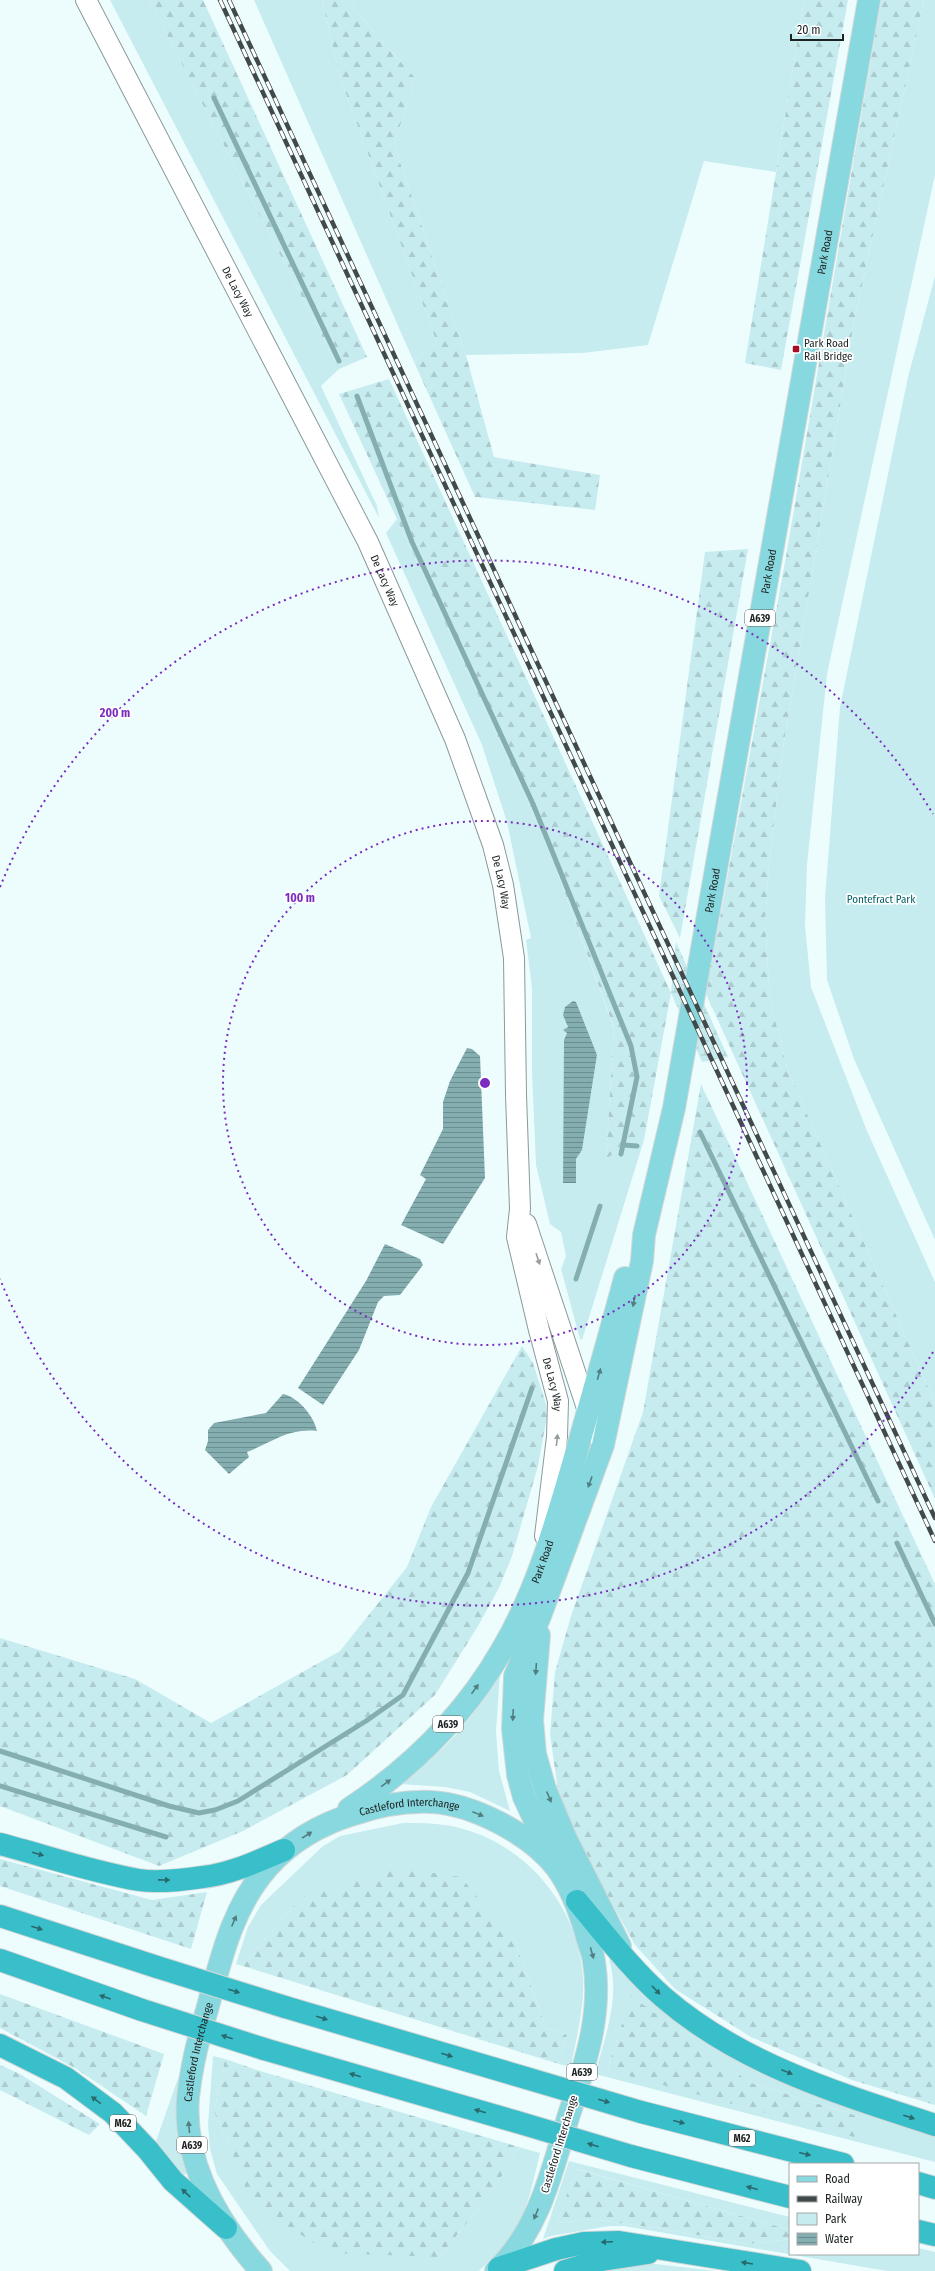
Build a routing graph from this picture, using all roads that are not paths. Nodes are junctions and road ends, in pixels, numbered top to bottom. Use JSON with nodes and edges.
{"nodes":[{"id":1,"x":86,"y":0,"type":"edge"},
{"id":2,"x":869,"y":0,"type":"edge"},
{"id":3,"x":520,"y":1209,"type":"junction"},
{"id":4,"x":644,"y":1235,"type":"junction"},
{"id":5,"x":588,"y":1411,"type":"junction"},
{"id":6,"x":604,"y":1445,"type":"junction"},
{"id":7,"x":542,"y":1562,"type":"junction"},
{"id":8,"x":540,"y":1616,"type":"junction"},
{"id":9,"x":331,"y":1821,"type":"junction"},
{"id":10,"x":0,"y":1844,"type":"edge"},
{"id":11,"x":284,"y":1850,"type":"junction"},
{"id":12,"x":556,"y":1866,"type":"junction"},
{"id":13,"x":577,"y":1901,"type":"junction"},
{"id":14,"x":0,"y":1916,"type":"edge"},
{"id":15,"x":0,"y":1960,"type":"edge"},
{"id":16,"x":629,"y":1962,"type":"junction"},
{"id":17,"x":0,"y":2045,"type":"edge"},
{"id":18,"x":935,"y":2125,"type":"edge"},
{"id":19,"x":839,"y":2163,"type":"edge"},
{"id":20,"x":919,"y":2183,"type":"edge"},
{"id":21,"x":935,"y":2188,"type":"edge"},
{"id":22,"x":789,"y":2197,"type":"edge"},
{"id":23,"x":226,"y":2228,"type":"junction"},
{"id":24,"x":919,"y":2231,"type":"edge"},
{"id":25,"x":935,"y":2235,"type":"edge"},
{"id":26,"x":673,"y":2252,"type":"junction"},
{"id":27,"x":255,"y":2267,"type":"edge"},
{"id":28,"x":498,"y":2270,"type":"edge"},
{"id":29,"x":565,"y":2271,"type":"edge"},
{"id":30,"x":800,"y":2271,"type":"edge"}],
"edges":[{"from":1,"to":3,"type":"street","name":"De Lacy Way"},
{"from":2,"to":4,"type":"main road","name":"Park Road","number":"A639"},
{"from":3,"to":5,"type":"street","name":"De Lacy Way","one_way":true},
{"from":7,"to":3,"type":"street","name":"De Lacy Way","one_way":true},
{"from":5,"to":4,"type":"main road","name":"Park Road","one_way":true},
{"from":4,"to":6,"type":"main road","name":"Park Road","one_way":true},
{"from":5,"to":6,"type":"street","name":"De Lacy Way"},
{"from":5,"to":7,"type":"main road","name":"Park Road"},
{"from":6,"to":8,"type":"main road","name":"Park Road","one_way":true},
{"from":9,"to":7,"type":"main road","name":"Park Road","number":"A639","one_way":true},
{"from":8,"to":12,"type":"main road","name":"Park Road","number":"A639","one_way":true},
{"from":8,"to":16,"type":"main road","one_way":true},
{"from":11,"to":9,"type":"main road","name":"Castleford Interchange","number":"A639","one_way":true},
{"from":9,"to":12,"type":"main road","name":"Castleford Interchange","number":"A639","one_way":true},
{"from":10,"to":11,"type":"highway","one_way":true},
{"from":23,"to":11,"type":"main road","name":"Castleford Interchange","number":"A639","one_way":true},
{"from":12,"to":13,"type":"main road","name":"Castleford Interchange","number":"A639"},
{"from":13,"to":16,"type":"highway"},
{"from":13,"to":28,"type":"main road","name":"Castleford Interchange","number":"A639","one_way":true},
{"from":14,"to":19,"type":"highway","number":"M62","one_way":true,"bridge":true},
{"from":22,"to":15,"type":"highway","one_way":true,"bridge":true},
{"from":16,"to":18,"type":"highway","one_way":true},
{"from":23,"to":17,"type":"highway","number":"M62","one_way":true},
{"from":20,"to":21,"type":"highway"},
{"from":23,"to":27,"type":"main road","name":"Castleford Interchange","number":"A639"},
{"from":24,"to":25,"type":"highway"},
{"from":26,"to":28,"type":"highway","one_way":true},
{"from":26,"to":29,"type":"highway"},
{"from":30,"to":26,"type":"highway","one_way":true}]}
